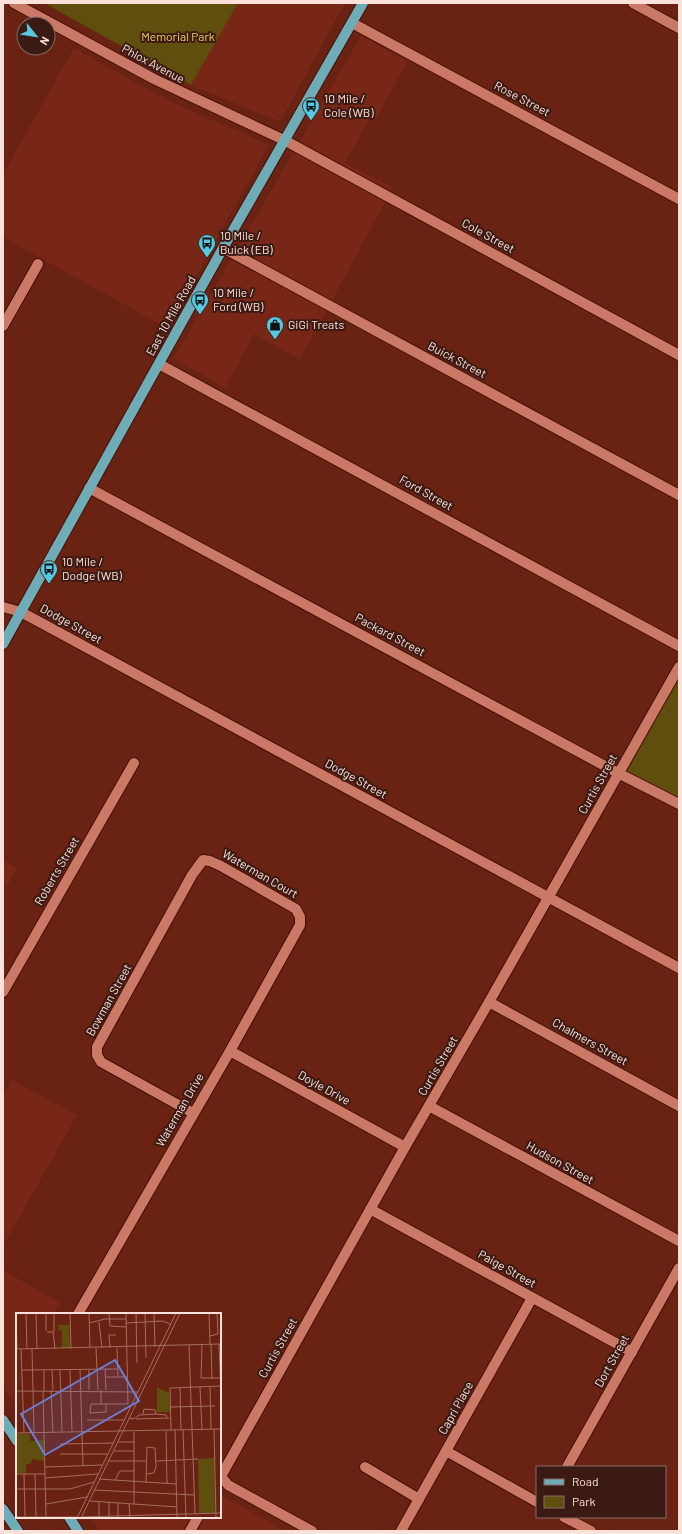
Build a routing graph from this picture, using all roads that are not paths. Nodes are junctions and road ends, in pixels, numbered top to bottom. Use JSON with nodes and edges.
{"nodes":[{"id":1,"x":14,"y":3,"type":"edge"},
{"id":2,"x":363,"y":3,"type":"edge"},
{"id":3,"x":633,"y":3,"type":"edge"},
{"id":4,"x":352,"y":22,"type":"junction"},
{"id":5,"x":679,"y":28,"type":"edge"},
{"id":6,"x":284,"y":140,"type":"junction"},
{"id":7,"x":679,"y":199,"type":"edge"},
{"id":8,"x":223,"y":248,"type":"junction"},
{"id":9,"x":38,"y":264,"type":"dead end"},
{"id":10,"x":3,"y":326,"type":"edge"},
{"id":11,"x":679,"y":355,"type":"edge"},
{"id":12,"x":159,"y":364,"type":"junction"},
{"id":13,"x":89,"y":488,"type":"junction"},
{"id":14,"x":679,"y":495,"type":"edge"},
{"id":15,"x":3,"y":607,"type":"edge"},
{"id":16,"x":21,"y":612,"type":"junction"},
{"id":17,"x":3,"y":644,"type":"edge"},
{"id":18,"x":679,"y":646,"type":"edge"},
{"id":19,"x":679,"y":667,"type":"edge"},
{"id":20,"x":134,"y":763,"type":"dead end"},
{"id":21,"x":618,"y":773,"type":"junction"},
{"id":22,"x":679,"y":804,"type":"edge"},
{"id":23,"x":203,"y":860,"type":"joint"},
{"id":24,"x":548,"y":898,"type":"junction"},
{"id":25,"x":300,"y":917,"type":"joint"},
{"id":26,"x":679,"y":968,"type":"edge"},
{"id":27,"x":3,"y":992,"type":"edge"},
{"id":28,"x":489,"y":1002,"type":"junction"},
{"id":29,"x":230,"y":1051,"type":"junction"},
{"id":30,"x":429,"y":1106,"type":"junction"},
{"id":31,"x":679,"y":1106,"type":"edge"},
{"id":32,"x":192,"y":1113,"type":"junction"},
{"id":33,"x":405,"y":1147,"type":"junction"},
{"id":34,"x":370,"y":1210,"type":"junction"},
{"id":35,"x":679,"y":1241,"type":"edge"},
{"id":36,"x":679,"y":1268,"type":"edge"},
{"id":37,"x":532,"y":1298,"type":"junction"},
{"id":38,"x":79,"y":1313,"type":"edge"},
{"id":39,"x":632,"y":1352,"type":"junction"},
{"id":40,"x":3,"y":1420,"type":"edge"},
{"id":41,"x":3,"y":1432,"type":"edge"},
{"id":42,"x":15,"y":1438,"type":"edge"},
{"id":43,"x":446,"y":1451,"type":"junction"},
{"id":44,"x":568,"y":1466,"type":"edge"},
{"id":45,"x":365,"y":1468,"type":"dead end"},
{"id":46,"x":221,"y":1474,"type":"edge"},
{"id":47,"x":221,"y":1477,"type":"edge"},
{"id":48,"x":419,"y":1499,"type":"junction"},
{"id":49,"x":536,"y":1501,"type":"edge"},
{"id":50,"x":3,"y":1509,"type":"edge"},
{"id":51,"x":69,"y":1518,"type":"edge"},
{"id":52,"x":197,"y":1518,"type":"edge"},
{"id":53,"x":566,"y":1518,"type":"edge"},
{"id":54,"x":18,"y":1531,"type":"edge"},
{"id":55,"x":78,"y":1531,"type":"edge"},
{"id":56,"x":190,"y":1531,"type":"edge"},
{"id":57,"x":312,"y":1531,"type":"edge"},
{"id":58,"x":401,"y":1531,"type":"edge"},
{"id":59,"x":591,"y":1531,"type":"edge"}],
"edges":[{"from":1,"to":6,"type":"street","name":"Phlox Avenue"},
{"from":2,"to":4,"type":"main road","name":"East 10 Mile Road"},
{"from":3,"to":5,"type":"street"},
{"from":4,"to":6,"type":"main road","name":"East 10 Mile Road"},
{"from":4,"to":7,"type":"street","name":"Rose Street"},
{"from":6,"to":8,"type":"main road","name":"East 10 Mile Road"},
{"from":6,"to":11,"type":"street","name":"Cole Street"},
{"from":8,"to":12,"type":"main road","name":"East 10 Mile Road"},
{"from":8,"to":14,"type":"street","name":"Buick Street"},
{"from":9,"to":10,"type":"street"},
{"from":12,"to":13,"type":"main road","name":"East 10 Mile Road"},
{"from":12,"to":18,"type":"street","name":"Ford Street"},
{"from":13,"to":16,"type":"main road","name":"East 10 Mile Road"},
{"from":13,"to":21,"type":"street","name":"Packard Street"},
{"from":15,"to":16,"type":"street","name":"Dodge Street"},
{"from":16,"to":17,"type":"main road","name":"East 10 Mile Road"},
{"from":16,"to":24,"type":"street","name":"Dodge Street"},
{"from":19,"to":21,"type":"street","name":"Curtis Street"},
{"from":20,"to":27,"type":"street","name":"Roberts Street"},
{"from":21,"to":22,"type":"street","name":"Packard Street"},
{"from":21,"to":24,"type":"street","name":"Curtis Street"},
{"from":23,"to":25,"type":"street","name":"Waterman Court"},
{"from":23,"to":32,"type":"street","name":"Bowman Street"},
{"from":24,"to":26,"type":"street","name":"Dodge Street"},
{"from":24,"to":28,"type":"street","name":"Curtis Street"},
{"from":25,"to":29,"type":"street","name":"Waterman Drive"},
{"from":28,"to":30,"type":"street","name":"Curtis Street"},
{"from":28,"to":31,"type":"street","name":"Chalmers Street"},
{"from":29,"to":32,"type":"street","name":"Waterman Drive"},
{"from":29,"to":33,"type":"street","name":"Doyle Drive"},
{"from":30,"to":33,"type":"street","name":"Curtis Street"},
{"from":30,"to":35,"type":"street","name":"Hudson Street"},
{"from":32,"to":38,"type":"street","name":"Waterman Drive"},
{"from":33,"to":34,"type":"street","name":"Curtis Street"},
{"from":34,"to":37,"type":"street","name":"Paige Street"},
{"from":34,"to":46,"type":"street","name":"Curtis Street"},
{"from":36,"to":39,"type":"street","name":"Dort Street"},
{"from":37,"to":39,"type":"street","name":"Paige Street"},
{"from":37,"to":43,"type":"street","name":"Capri Place"},
{"from":39,"to":44,"type":"street","name":"Dort Street"},
{"from":40,"to":42,"type":"main road"},
{"from":41,"to":42,"type":"main road"},
{"from":43,"to":48,"type":"street","name":"Capri Place"},
{"from":43,"to":49,"type":"street"},
{"from":45,"to":48,"type":"street"},
{"from":47,"to":57,"type":"street"},
{"from":48,"to":58,"type":"street","name":"Capri Place"},
{"from":50,"to":54,"type":"main road"},
{"from":51,"to":55,"type":"main road"},
{"from":52,"to":56,"type":"street"},
{"from":53,"to":59,"type":"street"}]}
